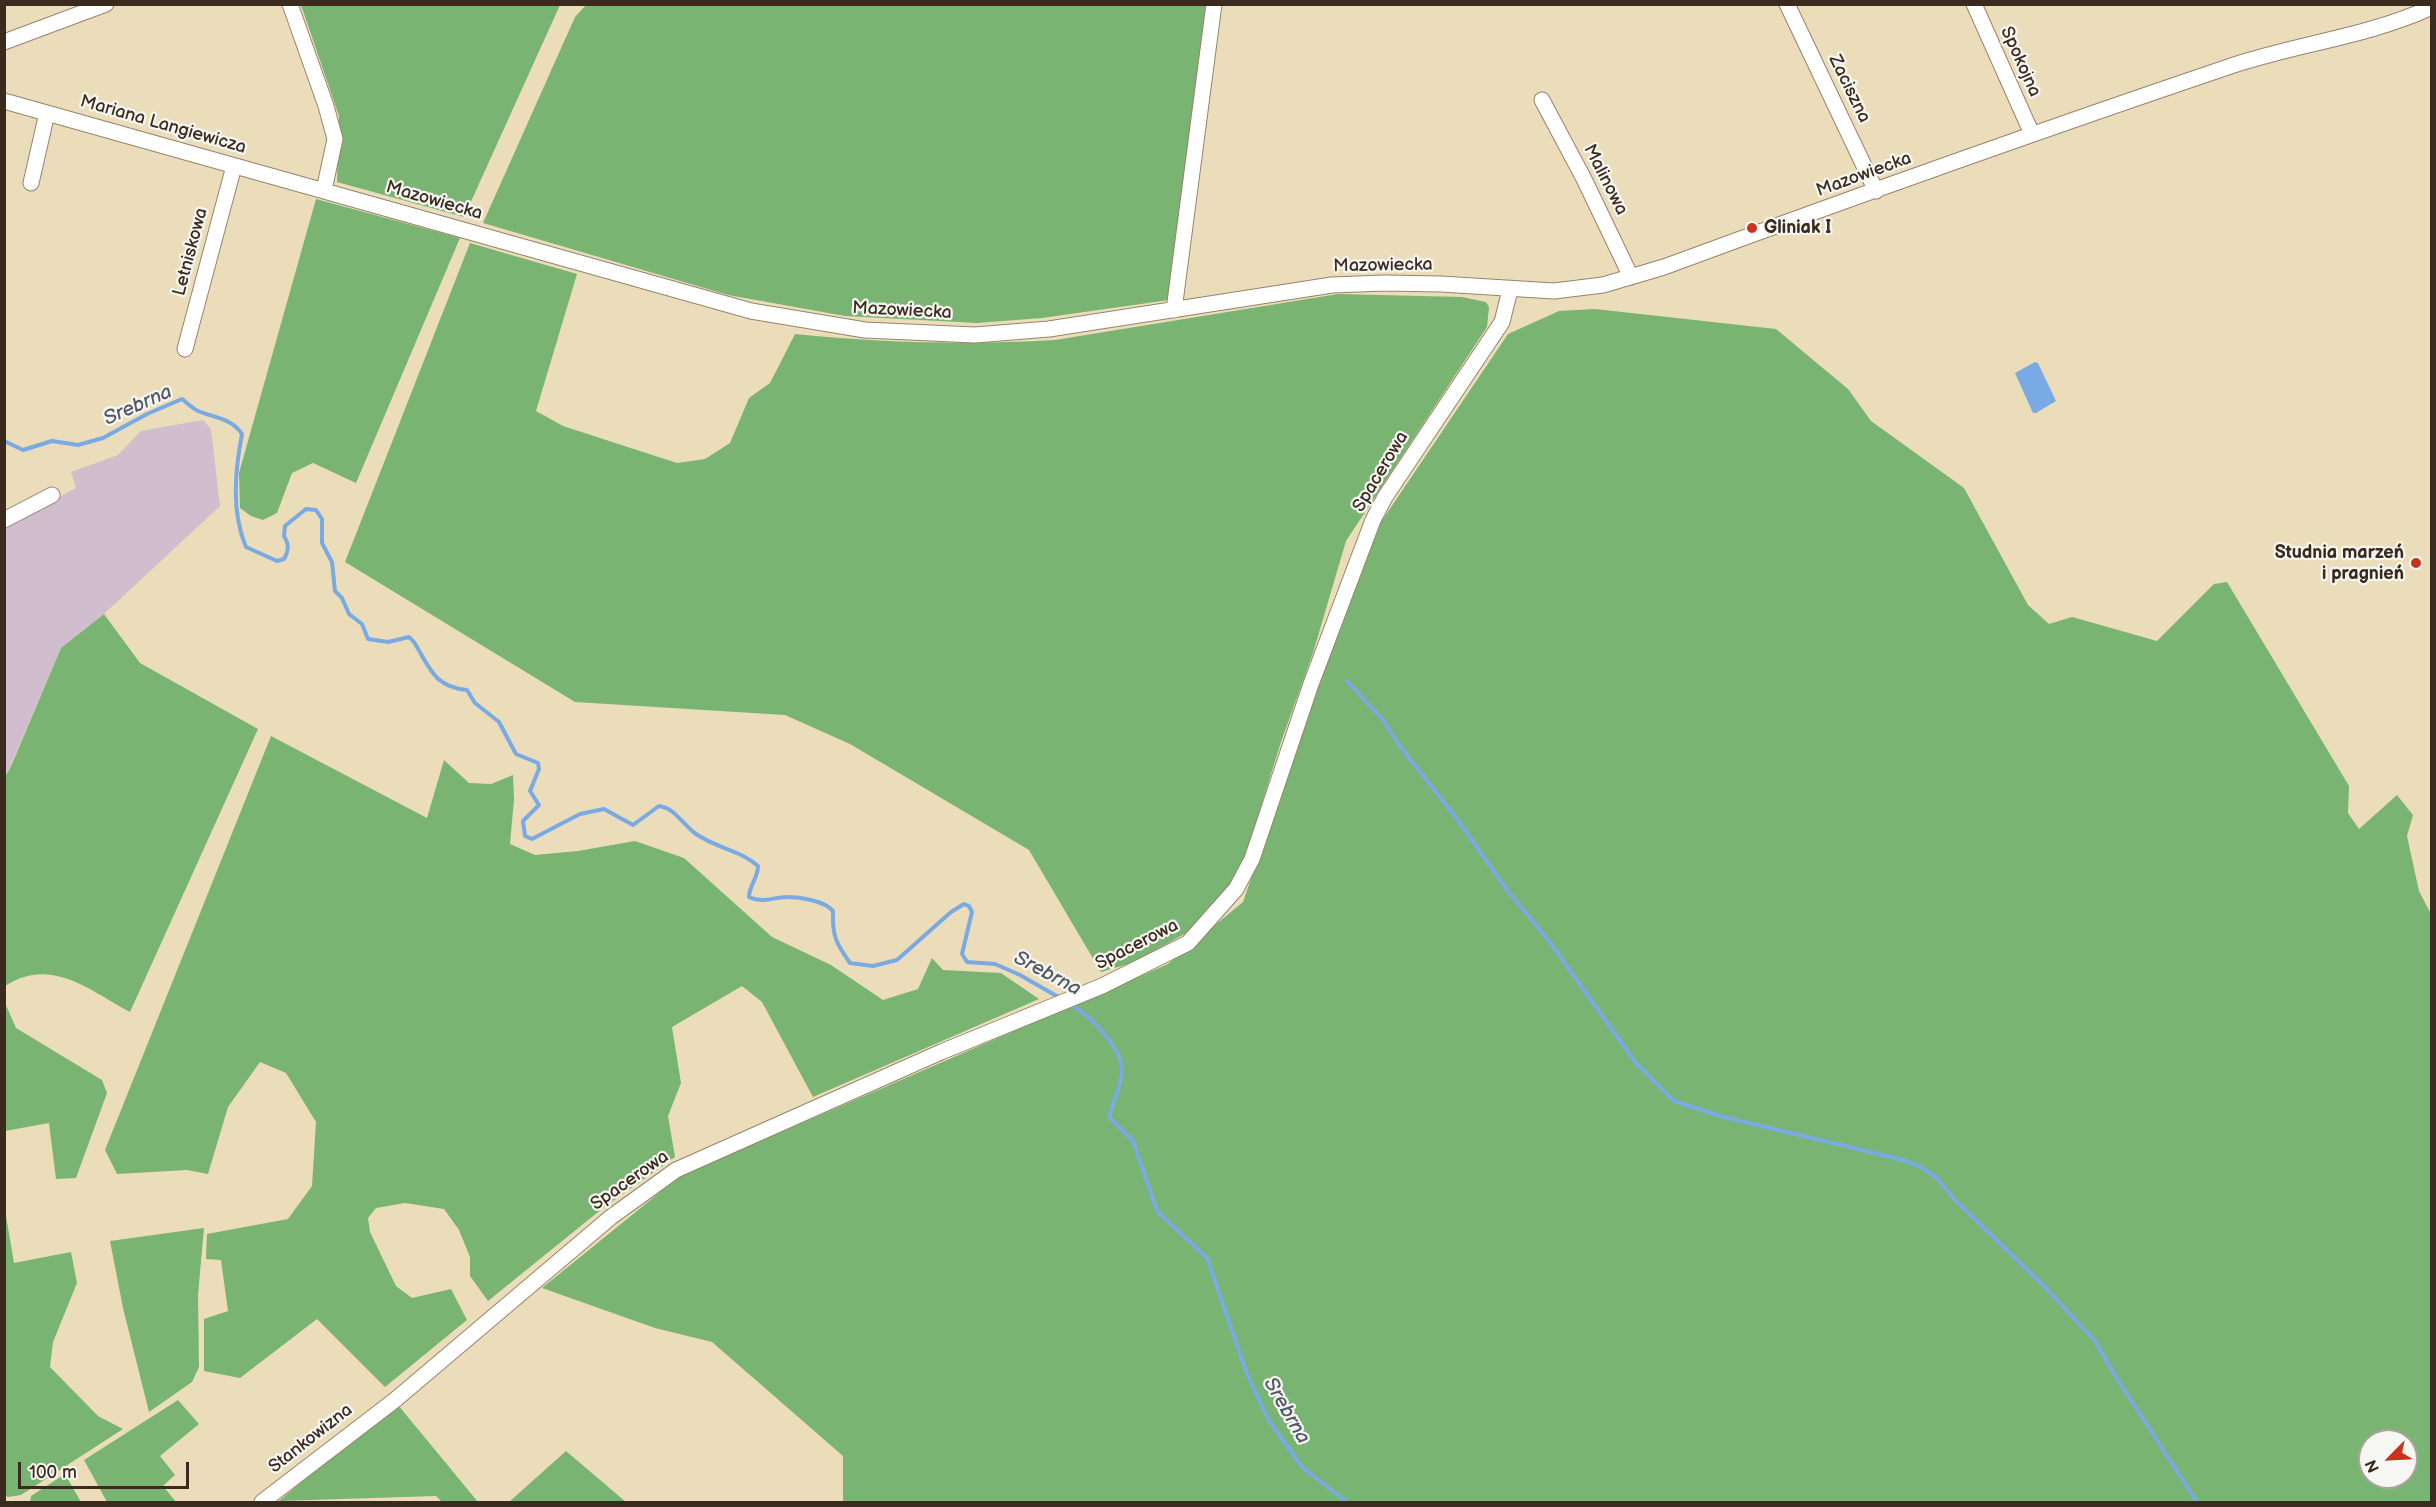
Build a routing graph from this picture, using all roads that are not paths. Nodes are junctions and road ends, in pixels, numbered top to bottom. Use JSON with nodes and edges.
{"nodes":[{"id":1,"x":106,"y":4,"type":"edge"},
{"id":2,"x":290,"y":4,"type":"edge"},
{"id":3,"x":1214,"y":4,"type":"edge"},
{"id":4,"x":1787,"y":4,"type":"edge"},
{"id":5,"x":1974,"y":4,"type":"edge"},
{"id":6,"x":2432,"y":7,"type":"edge"},
{"id":7,"x":4,"y":42,"type":"edge"},
{"id":8,"x":1542,"y":100,"type":"dead end"},
{"id":9,"x":4,"y":101,"type":"edge"},
{"id":10,"x":47,"y":113,"type":"junction"},
{"id":11,"x":2032,"y":135,"type":"junction"},
{"id":12,"x":234,"y":165,"type":"junction"},
{"id":13,"x":31,"y":183,"type":"dead end"},
{"id":14,"x":317,"y":188,"type":"junction"},
{"id":15,"x":1876,"y":191,"type":"junction"},
{"id":16,"x":1631,"y":277,"type":"junction"},
{"id":17,"x":1510,"y":290,"type":"junction"},
{"id":18,"x":1174,"y":310,"type":"junction"},
{"id":19,"x":185,"y":349,"type":"dead end"},
{"id":20,"x":52,"y":495,"type":"dead end"},
{"id":21,"x":4,"y":520,"type":"edge"},
{"id":22,"x":385,"y":1408,"type":"joint"},
{"id":23,"x":262,"y":1503,"type":"edge"}],
"edges":[{"from":1,"to":7,"type":"street"},
{"from":2,"to":14,"type":"street"},
{"from":3,"to":18,"type":"street"},
{"from":4,"to":15,"type":"street","name":"Zaciszna"},
{"from":5,"to":11,"type":"street","name":"Spokojna"},
{"from":6,"to":11,"type":"street","name":"Mazowiecka"},
{"from":8,"to":16,"type":"street","name":"Malinowa"},
{"from":9,"to":10,"type":"street","name":"Mariana Langiewicza"},
{"from":10,"to":12,"type":"street","name":"Mariana Langiewicza"},
{"from":10,"to":13,"type":"street"},
{"from":11,"to":15,"type":"street","name":"Mazowiecka"},
{"from":12,"to":14,"type":"street","name":"Mariana Langiewicza"},
{"from":12,"to":19,"type":"street","name":"Letniskowa"},
{"from":14,"to":18,"type":"street","name":"Mazowiecka"},
{"from":15,"to":16,"type":"street","name":"Mazowiecka"},
{"from":16,"to":17,"type":"street","name":"Mazowiecka"},
{"from":17,"to":18,"type":"street","name":"Mazowiecka"},
{"from":17,"to":22,"type":"street","name":"Spacerowa"},
{"from":20,"to":21,"type":"street"},
{"from":22,"to":23,"type":"street","name":"Stankowizna"}]}
